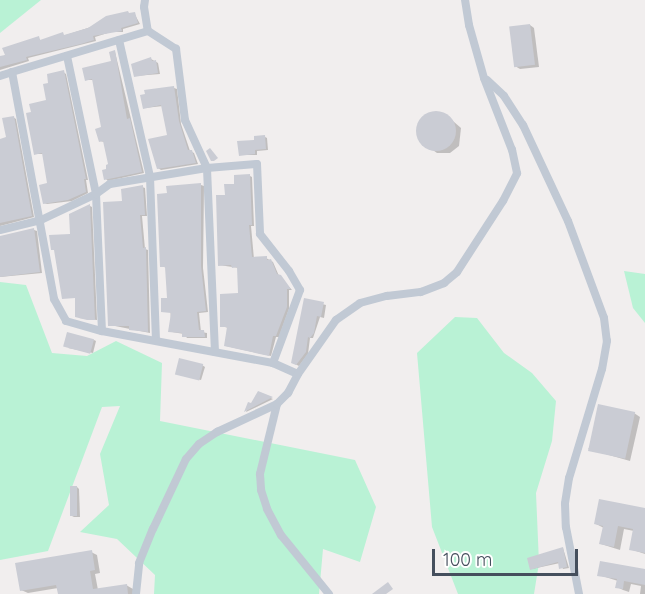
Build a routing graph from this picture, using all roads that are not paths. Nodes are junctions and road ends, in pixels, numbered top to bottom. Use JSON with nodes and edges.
{"nodes":[{"id":1,"x":145,"y":0,"type":"edge"},
{"id":2,"x":465,"y":0,"type":"edge"},
{"id":3,"x":148,"y":31,"type":"junction"},
{"id":4,"x":119,"y":40,"type":"junction"},
{"id":5,"x":67,"y":56,"type":"junction"},
{"id":6,"x":12,"y":72,"type":"junction"},
{"id":7,"x":0,"y":76,"type":"edge"},
{"id":8,"x":484,"y":78,"type":"junction"},
{"id":9,"x":207,"y":168,"type":"junction"},
{"id":10,"x":150,"y":177,"type":"junction"},
{"id":11,"x":96,"y":194,"type":"junction"},
{"id":12,"x":40,"y":220,"type":"junction"},
{"id":13,"x":0,"y":230,"type":"edge"},
{"id":14,"x":102,"y":331,"type":"junction"},
{"id":15,"x":156,"y":340,"type":"junction"},
{"id":16,"x":215,"y":352,"type":"junction"},
{"id":17,"x":273,"y":363,"type":"junction"},
{"id":18,"x":298,"y":374,"type":"junction"},
{"id":19,"x":277,"y":404,"type":"junction"},
{"id":20,"x":136,"y":594,"type":"edge"},
{"id":21,"x":329,"y":594,"type":"edge"},
{"id":22,"x":579,"y":594,"type":"edge"}],
"edges":[{"from":1,"to":3,"type":"street"},
{"from":2,"to":8,"type":"street"},
{"from":3,"to":4,"type":"street"},
{"from":3,"to":9,"type":"street"},
{"from":4,"to":5,"type":"street"},
{"from":4,"to":10,"type":"street"},
{"from":5,"to":6,"type":"street"},
{"from":5,"to":11,"type":"street"},
{"from":6,"to":7,"type":"street"},
{"from":6,"to":12,"type":"street"},
{"from":8,"to":18,"type":"street"},
{"from":8,"to":22,"type":"street"},
{"from":9,"to":10,"type":"street"},
{"from":9,"to":16,"type":"street"},
{"from":9,"to":17,"type":"street"},
{"from":10,"to":11,"type":"street"},
{"from":10,"to":15,"type":"street"},
{"from":11,"to":12,"type":"street"},
{"from":11,"to":14,"type":"street"},
{"from":12,"to":13,"type":"street"},
{"from":12,"to":14,"type":"street"},
{"from":14,"to":15,"type":"street"},
{"from":15,"to":16,"type":"street"},
{"from":16,"to":17,"type":"street"},
{"from":17,"to":18,"type":"street"},
{"from":18,"to":19,"type":"street"},
{"from":19,"to":20,"type":"street"},
{"from":19,"to":21,"type":"street"}]}
